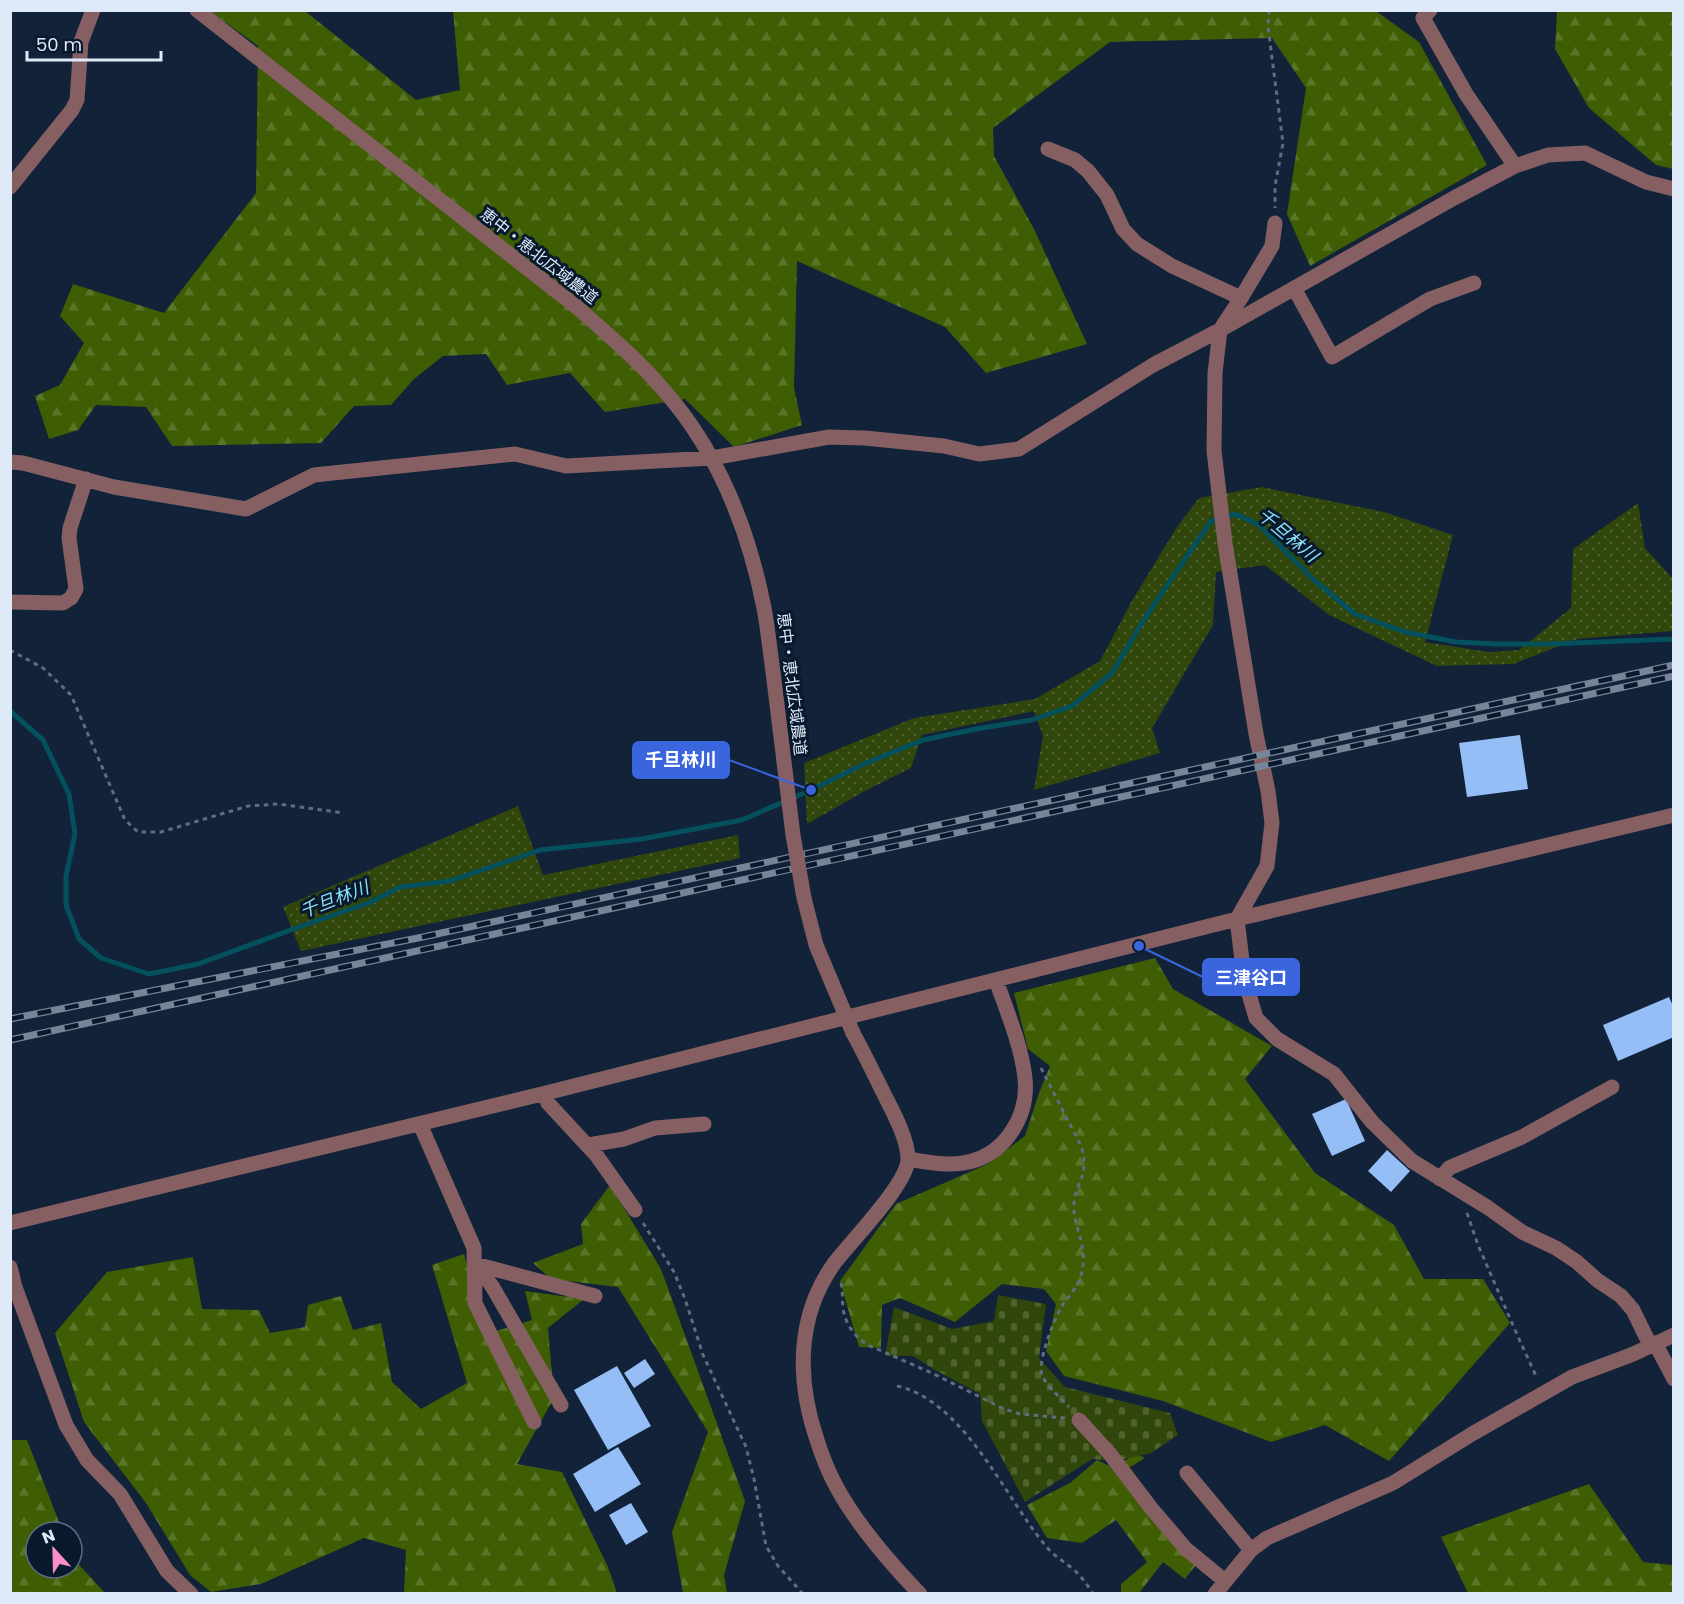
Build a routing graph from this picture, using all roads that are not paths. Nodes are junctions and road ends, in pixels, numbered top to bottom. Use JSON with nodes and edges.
{"nodes":[{"id":1,"x":93,"y":10,"type":"edge"},
{"id":2,"x":197,"y":10,"type":"edge"},
{"id":3,"x":1430,"y":10,"type":"edge"},
{"id":4,"x":1048,"y":149,"type":"dead end"},
{"id":5,"x":1515,"y":166,"type":"junction"},
{"id":6,"x":10,"y":187,"type":"edge"},
{"id":7,"x":1674,"y":189,"type":"edge"},
{"id":8,"x":1275,"y":224,"type":"road end"},
{"id":9,"x":1473,"y":283,"type":"dead end"},
{"id":10,"x":1294,"y":288,"type":"junction"},
{"id":11,"x":1241,"y":298,"type":"junction"},
{"id":12,"x":1220,"y":330,"type":"junction"},
{"id":13,"x":712,"y":458,"type":"junction"},
{"id":14,"x":10,"y":462,"type":"edge"},
{"id":15,"x":86,"y":480,"type":"junction"},
{"id":16,"x":10,"y":602,"type":"edge"},
{"id":17,"x":1674,"y":815,"type":"edge"},
{"id":18,"x":1237,"y":919,"type":"junction"},
{"id":19,"x":996,"y":980,"type":"junction"},
{"id":20,"x":1612,"y":1087,"type":"dead end"},
{"id":21,"x":546,"y":1093,"type":"junction"},
{"id":22,"x":420,"y":1124,"type":"junction"},
{"id":23,"x":704,"y":1124,"type":"dead end"},
{"id":24,"x":588,"y":1146,"type":"junction"},
{"id":25,"x":908,"y":1159,"type":"junction"},
{"id":26,"x":1440,"y":1179,"type":"junction"},
{"id":27,"x":635,"y":1210,"type":"road end"},
{"id":28,"x":10,"y":1222,"type":"edge"},
{"id":29,"x":475,"y":1264,"type":"junction"},
{"id":30,"x":10,"y":1267,"type":"edge"},
{"id":31,"x":595,"y":1296,"type":"dead end"},
{"id":32,"x":1674,"y":1335,"type":"edge"},
{"id":33,"x":1653,"y":1344,"type":"junction"},
{"id":34,"x":1674,"y":1379,"type":"edge"},
{"id":35,"x":561,"y":1405,"type":"dead end"},
{"id":36,"x":1079,"y":1420,"type":"road end"},
{"id":37,"x":534,"y":1422,"type":"dead end"},
{"id":38,"x":1187,"y":1473,"type":"dead end"},
{"id":39,"x":1251,"y":1550,"type":"junction"},
{"id":40,"x":1226,"y":1581,"type":"junction"},
{"id":41,"x":191,"y":1593,"type":"edge"},
{"id":42,"x":920,"y":1593,"type":"edge"},
{"id":43,"x":1215,"y":1593,"type":"edge"}],
"edges":[{"from":1,"to":6,"type":"street"},
{"from":2,"to":13,"type":"street","name":"恵中・恵北広域農道"},
{"from":3,"to":5,"type":"street"},
{"from":4,"to":11,"type":"street"},
{"from":5,"to":7,"type":"street"},
{"from":5,"to":10,"type":"street"},
{"from":8,"to":11,"type":"street"},
{"from":9,"to":10,"type":"street"},
{"from":10,"to":12,"type":"street"},
{"from":11,"to":12,"type":"street"},
{"from":12,"to":13,"type":"street"},
{"from":12,"to":18,"type":"street"},
{"from":13,"to":15,"type":"street"},
{"from":13,"to":25,"type":"street","name":"恵中・恵北広域農道","bridge":true},
{"from":14,"to":15,"type":"street"},
{"from":15,"to":16,"type":"street"},
{"from":17,"to":18,"type":"street"},
{"from":18,"to":19,"type":"street"},
{"from":18,"to":26,"type":"street"},
{"from":19,"to":21,"type":"street"},
{"from":19,"to":25,"type":"street"},
{"from":20,"to":26,"type":"street"},
{"from":21,"to":22,"type":"street"},
{"from":21,"to":24,"type":"street"},
{"from":22,"to":28,"type":"street"},
{"from":22,"to":29,"type":"street"},
{"from":23,"to":24,"type":"street"},
{"from":24,"to":27,"type":"street"},
{"from":25,"to":42,"type":"street"},
{"from":26,"to":33,"type":"street"},
{"from":29,"to":31,"type":"street"},
{"from":29,"to":35,"type":"street"},
{"from":29,"to":37,"type":"street"},
{"from":30,"to":41,"type":"street"},
{"from":32,"to":33,"type":"street"},
{"from":33,"to":34,"type":"street"},
{"from":33,"to":39,"type":"street"},
{"from":36,"to":40,"type":"street"},
{"from":38,"to":39,"type":"street"},
{"from":39,"to":40,"type":"street"},
{"from":40,"to":43,"type":"street"}]}
